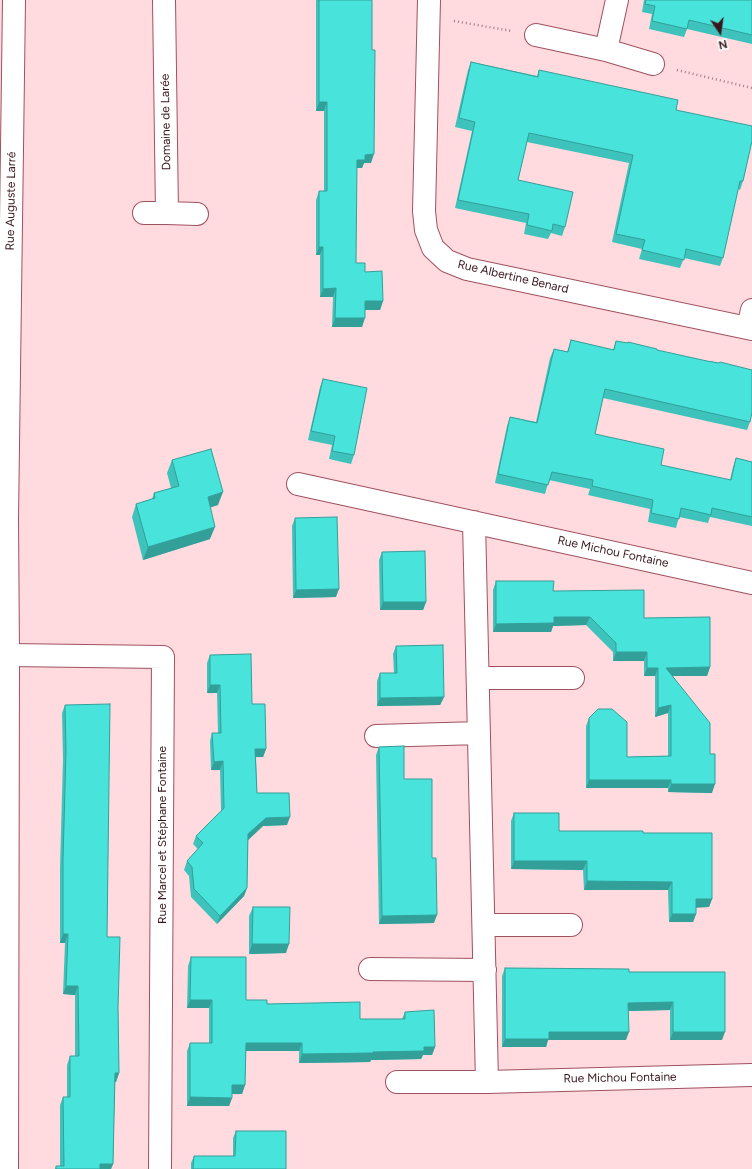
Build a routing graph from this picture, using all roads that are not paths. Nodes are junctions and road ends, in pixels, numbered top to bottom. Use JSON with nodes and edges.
{"nodes":[{"id":1,"x":14,"y":0,"type":"edge"},
{"id":2,"x":164,"y":0,"type":"edge"},
{"id":3,"x":617,"y":0,"type":"edge"},
{"id":4,"x":429,"y":9,"type":"edge"},
{"id":5,"x":536,"y":35,"type":"road end"},
{"id":6,"x":606,"y":50,"type":"junction"},
{"id":7,"x":653,"y":64,"type":"road end"},
{"id":8,"x":144,"y":213,"type":"dead end"},
{"id":9,"x":167,"y":213,"type":"junction"},
{"id":10,"x":197,"y":214,"type":"dead end"},
{"id":11,"x":751,"y":322,"type":"edge"},
{"id":12,"x":298,"y":484,"type":"dead end"},
{"id":13,"x":474,"y":522,"type":"junction"},
{"id":14,"x":752,"y":583,"type":"edge"},
{"id":15,"x":8,"y":655,"type":"junction"},
{"id":16,"x":478,"y":678,"type":"junction"},
{"id":17,"x":573,"y":678,"type":"dead end"},
{"id":18,"x":479,"y":733,"type":"junction"},
{"id":19,"x":376,"y":736,"type":"dead end"},
{"id":20,"x":484,"y":925,"type":"junction"},
{"id":21,"x":570,"y":925,"type":"dead end"},
{"id":22,"x":370,"y":969,"type":"dead end"},
{"id":23,"x":485,"y":970,"type":"junction"},
{"id":24,"x":752,"y":1075,"type":"edge"},
{"id":25,"x":397,"y":1082,"type":"dead end"},
{"id":26,"x":487,"y":1082,"type":"junction"},
{"id":27,"x":7,"y":1169,"type":"edge"},
{"id":28,"x":160,"y":1169,"type":"edge"}],
"edges":[{"from":1,"to":15,"type":"street","name":"Rue Auguste Larré"},
{"from":2,"to":9,"type":"street","name":"Domaine de Larée"},
{"from":3,"to":6,"type":"street"},
{"from":4,"to":11,"type":"street","name":"Rue Albertine Benard"},
{"from":5,"to":6,"type":"street"},
{"from":6,"to":7,"type":"street"},
{"from":8,"to":9,"type":"street"},
{"from":9,"to":10,"type":"street"},
{"from":12,"to":13,"type":"street","name":"Rue Michou Fontaine"},
{"from":13,"to":14,"type":"street","name":"Rue Michou Fontaine"},
{"from":13,"to":16,"type":"street"},
{"from":15,"to":27,"type":"street","name":"Rue Auguste Larré"},
{"from":15,"to":28,"type":"street","name":"Rue Marcel et Stéphane Fontaine"},
{"from":16,"to":17,"type":"street"},
{"from":16,"to":18,"type":"street"},
{"from":18,"to":19,"type":"street"},
{"from":18,"to":20,"type":"street"},
{"from":20,"to":21,"type":"street"},
{"from":20,"to":23,"type":"street"},
{"from":22,"to":23,"type":"street"},
{"from":23,"to":26,"type":"street"},
{"from":24,"to":26,"type":"street","name":"Rue Michou Fontaine"},
{"from":25,"to":26,"type":"street","name":"Rue Michou Fontaine"}]}
